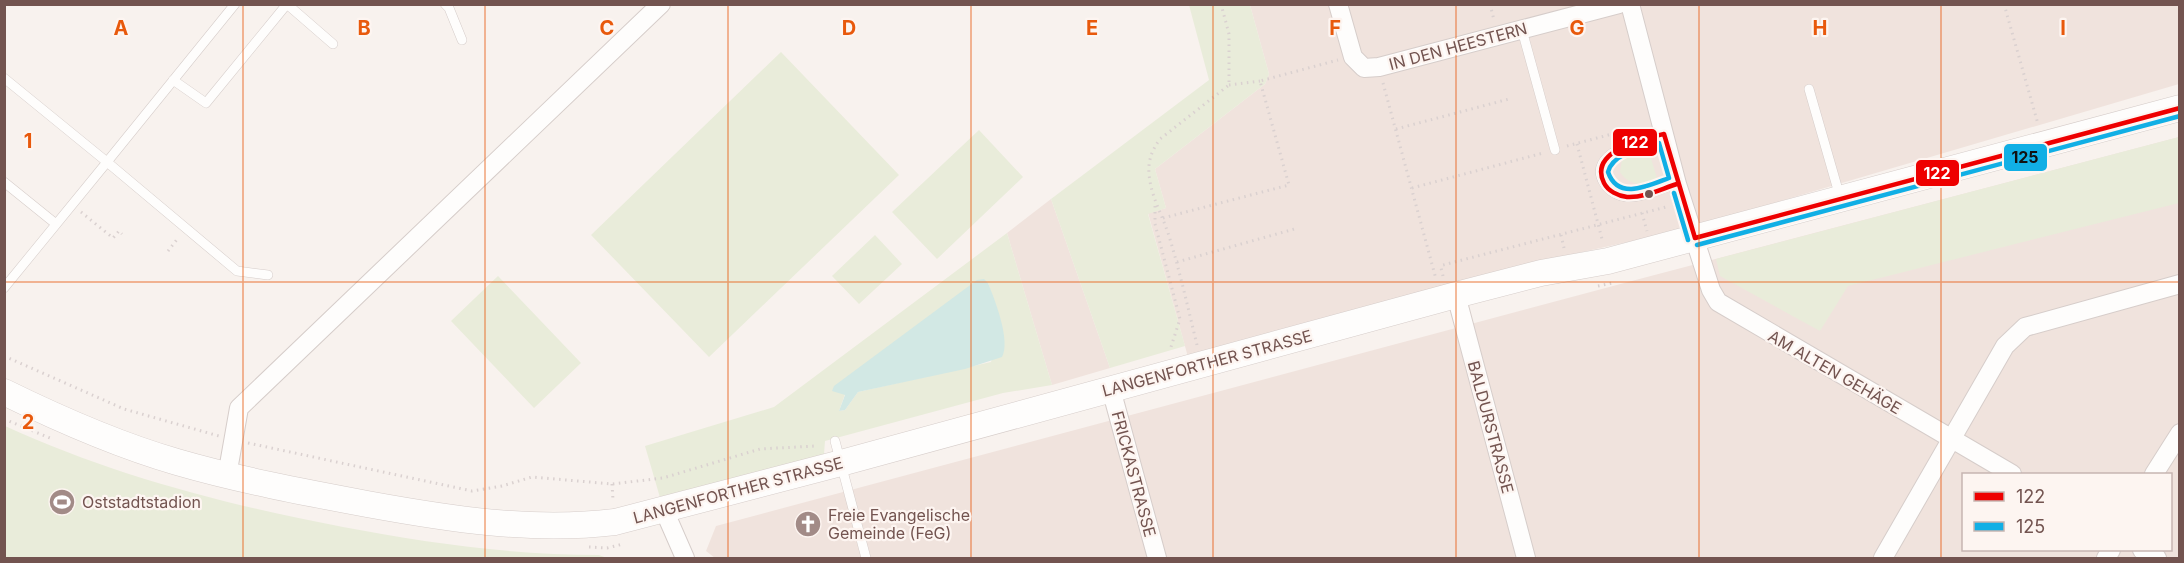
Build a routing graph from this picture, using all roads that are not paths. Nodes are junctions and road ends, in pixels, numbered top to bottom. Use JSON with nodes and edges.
{"nodes":[{"id":1,"x":235,"y":4,"type":"edge"},
{"id":2,"x":445,"y":4,"type":"edge"},
{"id":3,"x":661,"y":4,"type":"edge"},
{"id":4,"x":1338,"y":4,"type":"edge"},
{"id":5,"x":1620,"y":4,"type":"edge"},
{"id":6,"x":1630,"y":4,"type":"edge"},
{"id":7,"x":287,"y":5,"type":"edge"},
{"id":8,"x":1522,"y":30,"type":"junction"},
{"id":9,"x":462,"y":40,"type":"dead end"},
{"id":10,"x":333,"y":44,"type":"dead end"},
{"id":11,"x":4,"y":78,"type":"edge"},
{"id":12,"x":173,"y":80,"type":"junction"},
{"id":13,"x":1809,"y":88,"type":"dead end"},
{"id":14,"x":2180,"y":108,"type":"edge"},
{"id":15,"x":1664,"y":134,"type":"junction"},
{"id":16,"x":1555,"y":150,"type":"road end"},
{"id":17,"x":107,"y":162,"type":"junction"},
{"id":18,"x":4,"y":182,"type":"edge"},
{"id":19,"x":1677,"y":184,"type":"junction"},
{"id":20,"x":1840,"y":199,"type":"junction"},
{"id":21,"x":56,"y":224,"type":"junction"},
{"id":22,"x":1695,"y":238,"type":"junction"},
{"id":23,"x":268,"y":275,"type":"dead end"},
{"id":24,"x":2180,"y":284,"type":"edge"},
{"id":25,"x":1449,"y":286,"type":"junction"},
{"id":26,"x":4,"y":288,"type":"edge"},
{"id":27,"x":1111,"y":388,"type":"junction"},
{"id":28,"x":4,"y":392,"type":"edge"},
{"id":29,"x":2180,"y":433,"type":"edge"},
{"id":30,"x":1952,"y":440,"type":"junction"},
{"id":31,"x":838,"y":452,"type":"junction"},
{"id":32,"x":2010,"y":473,"type":"edge"},
{"id":33,"x":2155,"y":473,"type":"edge"},
{"id":34,"x":228,"y":476,"type":"junction"},
{"id":35,"x":664,"y":510,"type":"junction"},
{"id":36,"x":685,"y":558,"type":"edge"},
{"id":37,"x":866,"y":558,"type":"edge"},
{"id":38,"x":1157,"y":558,"type":"edge"},
{"id":39,"x":1526,"y":558,"type":"edge"},
{"id":40,"x":1883,"y":558,"type":"edge"}],
"edges":[{"from":1,"to":12,"type":"lane"},
{"from":2,"to":9,"type":"lane"},
{"from":3,"to":34,"type":"street"},
{"from":4,"to":8,"type":"street","name":"IN DEN HEESTERN"},
{"from":5,"to":8,"type":"street","name":"IN DEN HEESTERN"},
{"from":6,"to":15,"type":"street","name":"AM ALTEN GEHÄGE"},
{"from":7,"to":10,"type":"lane"},
{"from":7,"to":12,"type":"lane"},
{"from":8,"to":16,"type":"lane"},
{"from":11,"to":17,"type":"lane"},
{"from":12,"to":17,"type":"lane"},
{"from":13,"to":20,"type":"lane"},
{"from":14,"to":20,"type":"main road","name":"LANGENFORTHER STRASSE"},
{"from":15,"to":19,"type":"street","name":"AM ALTEN GEHÄGE"},
{"from":15,"to":19,"type":"lane"},
{"from":17,"to":21,"type":"lane"},
{"from":17,"to":23,"type":"lane"},
{"from":18,"to":21,"type":"lane"},
{"from":19,"to":22,"type":"street","name":"AM ALTEN GEHÄGE"},
{"from":20,"to":22,"type":"main road","name":"LANGENFORTHER STRASSE"},
{"from":21,"to":26,"type":"lane"},
{"from":22,"to":25,"type":"main road","name":"LANGENFORTHER STRASSE"},
{"from":22,"to":30,"type":"street","name":"AM ALTEN GEHÄGE"},
{"from":24,"to":30,"type":"street"},
{"from":25,"to":27,"type":"main road","name":"LANGENFORTHER STRASSE"},
{"from":25,"to":39,"type":"street","name":"BALDURSTRASSE"},
{"from":27,"to":31,"type":"main road","name":"LANGENFORTHER STRASSE"},
{"from":27,"to":38,"type":"street","name":"FRICKASTRASSE"},
{"from":28,"to":34,"type":"main road","name":"LANGENFORTHER STRASSE"},
{"from":29,"to":33,"type":"street"},
{"from":30,"to":32,"type":"street","name":"AM ALTEN GEHÄGE"},
{"from":30,"to":40,"type":"street"},
{"from":31,"to":35,"type":"main road","name":"LANGENFORTHER STRASSE"},
{"from":31,"to":37,"type":"lane"},
{"from":34,"to":35,"type":"main road","name":"LANGENFORTHER STRASSE"},
{"from":35,"to":36,"type":"street"}]}
